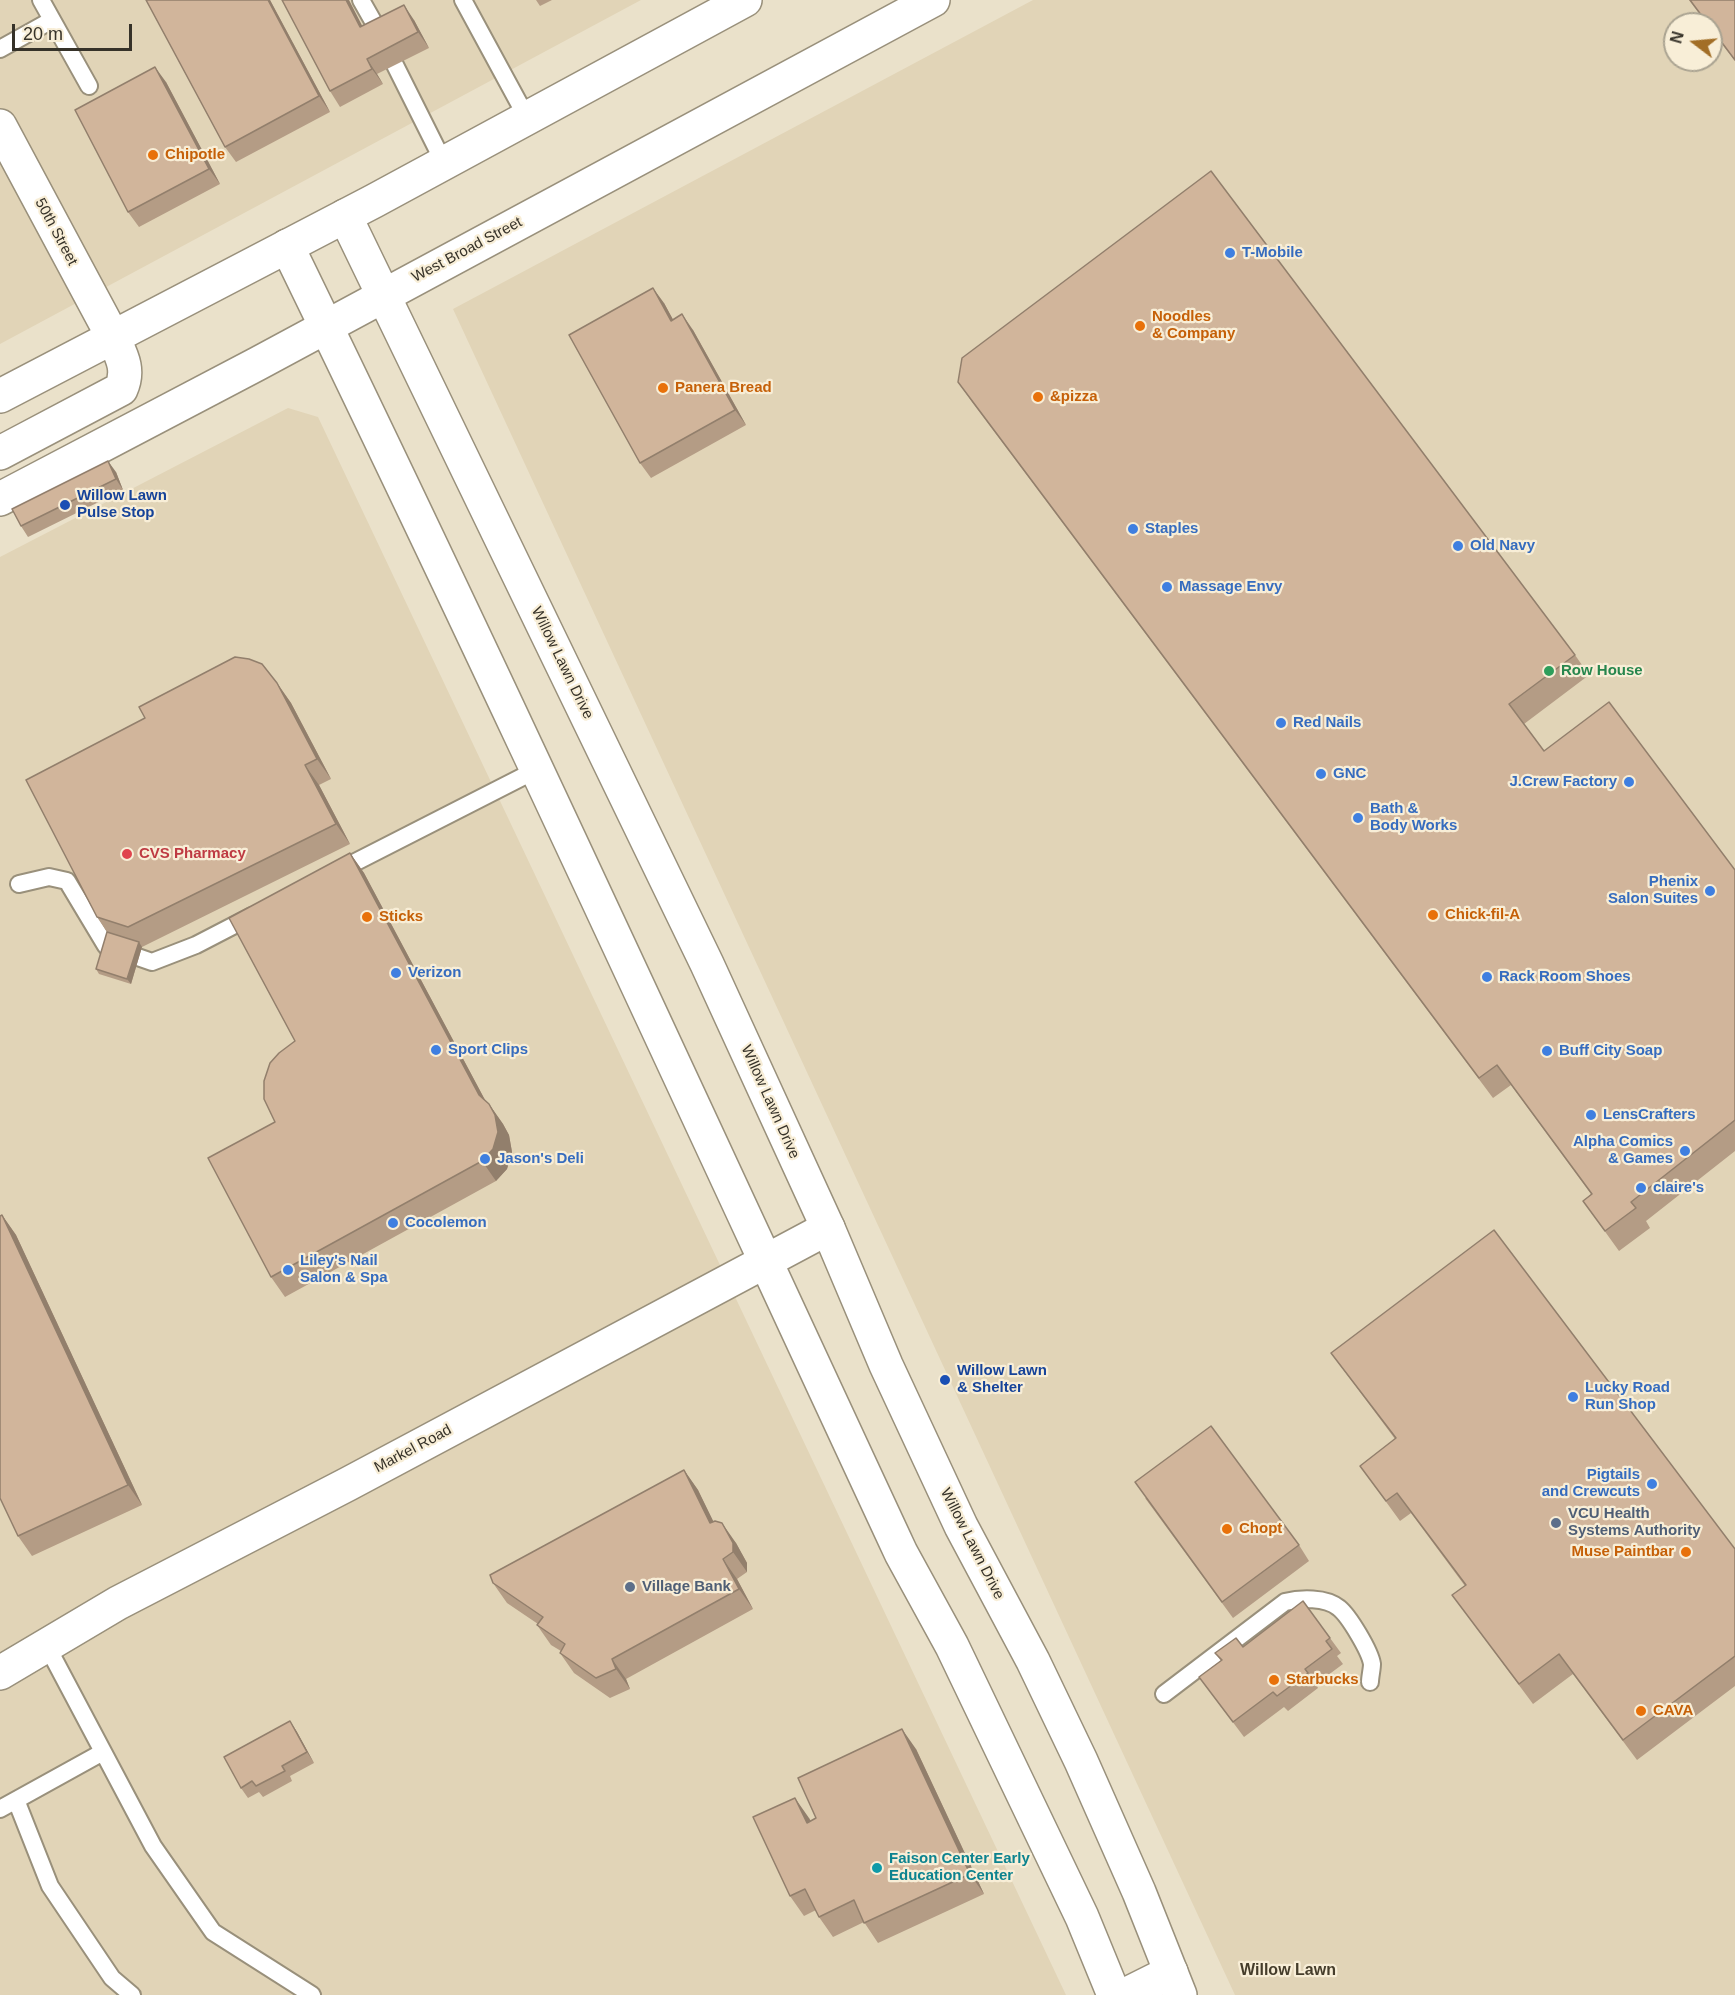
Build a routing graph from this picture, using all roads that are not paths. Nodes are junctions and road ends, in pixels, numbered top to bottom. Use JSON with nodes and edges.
{"nodes":[{"id":1,"x":41,"y":0,"type":"edge"},
{"id":2,"x":361,"y":0,"type":"edge"},
{"id":3,"x":463,"y":0,"type":"edge"},
{"id":4,"x":745,"y":0,"type":"edge"},
{"id":5,"x":933,"y":0,"type":"edge"},
{"id":6,"x":52,"y":20,"type":"junction"},
{"id":7,"x":382,"y":37,"type":"edge"},
{"id":8,"x":0,"y":49,"type":"edge"},
{"id":9,"x":395,"y":65,"type":"edge"},
{"id":10,"x":89,"y":86,"type":"dead end"},
{"id":11,"x":527,"y":118,"type":"junction"},
{"id":12,"x":0,"y":126,"type":"edge"},
{"id":13,"x":444,"y":163,"type":"junction"},
{"id":14,"x":345,"y":216,"type":"junction"},
{"id":15,"x":287,"y":246,"type":"junction"},
{"id":16,"x":383,"y":296,"type":"junction"},
{"id":17,"x":326,"y":327,"type":"junction"},
{"id":18,"x":113,"y":337,"type":"junction"},
{"id":19,"x":0,"y":396,"type":"edge"},
{"id":20,"x":0,"y":453,"type":"edge"},
{"id":21,"x":0,"y":499,"type":"edge"},
{"id":22,"x":536,"y":770,"type":"junction"},
{"id":23,"x":318,"y":881,"type":"edge"},
{"id":24,"x":19,"y":884,"type":"dead end"},
{"id":25,"x":267,"y":908,"type":"edge"},
{"id":26,"x":828,"y":1228,"type":"junction"},
{"id":27,"x":765,"y":1262,"type":"junction"},
{"id":28,"x":47,"y":1646,"type":"junction"},
{"id":29,"x":0,"y":1673,"type":"edge"},
{"id":30,"x":1370,"y":1682,"type":"dead end"},
{"id":31,"x":1164,"y":1694,"type":"dead end"},
{"id":32,"x":103,"y":1752,"type":"junction"},
{"id":33,"x":16,"y":1800,"type":"junction"},
{"id":34,"x":0,"y":1809,"type":"edge"},
{"id":35,"x":1176,"y":1984,"type":"edge"},
{"id":36,"x":132,"y":1995,"type":"edge"},
{"id":37,"x":312,"y":1995,"type":"edge"},
{"id":38,"x":1114,"y":1995,"type":"edge"},
{"id":39,"x":1125,"y":1995,"type":"edge"}],
"edges":[{"from":1,"to":6,"type":"lane"},
{"from":2,"to":7,"type":"lane"},
{"from":3,"to":11,"type":"lane"},
{"from":4,"to":11,"type":"main road"},
{"from":5,"to":16,"type":"main road","name":"West Broad Street"},
{"from":6,"to":8,"type":"lane"},
{"from":6,"to":10,"type":"lane"},
{"from":9,"to":13,"type":"lane"},
{"from":11,"to":13,"type":"main road"},
{"from":12,"to":18,"type":"main road","name":"50th Street"},
{"from":13,"to":14,"type":"main road"},
{"from":14,"to":15,"type":"main road"},
{"from":14,"to":16,"type":"main road","name":"Willow Lawn Drive"},
{"from":15,"to":17,"type":"main road"},
{"from":15,"to":18,"type":"main road"},
{"from":16,"to":17,"type":"main road","name":"West Broad Street"},
{"from":16,"to":26,"type":"main road","name":"Willow Lawn Drive"},
{"from":17,"to":21,"type":"main road","name":"West Broad Street"},
{"from":17,"to":22,"type":"main road"},
{"from":18,"to":19,"type":"main road"},
{"from":18,"to":20,"type":"main road","name":"50th Street"},
{"from":22,"to":23,"type":"lane"},
{"from":22,"to":27,"type":"main road"},
{"from":24,"to":25,"type":"lane"},
{"from":26,"to":27,"type":"main road","name":"Markel Road"},
{"from":26,"to":35,"type":"main road","name":"Willow Lawn Drive"},
{"from":27,"to":28,"type":"main road","name":"Markel Road"},
{"from":27,"to":38,"type":"main road"},
{"from":28,"to":29,"type":"main road","name":"Markel Road"},
{"from":28,"to":32,"type":"lane"},
{"from":30,"to":31,"type":"lane"},
{"from":32,"to":33,"type":"lane"},
{"from":32,"to":37,"type":"lane"},
{"from":33,"to":34,"type":"lane"},
{"from":33,"to":36,"type":"lane"},
{"from":35,"to":39,"type":"main road"}]}
